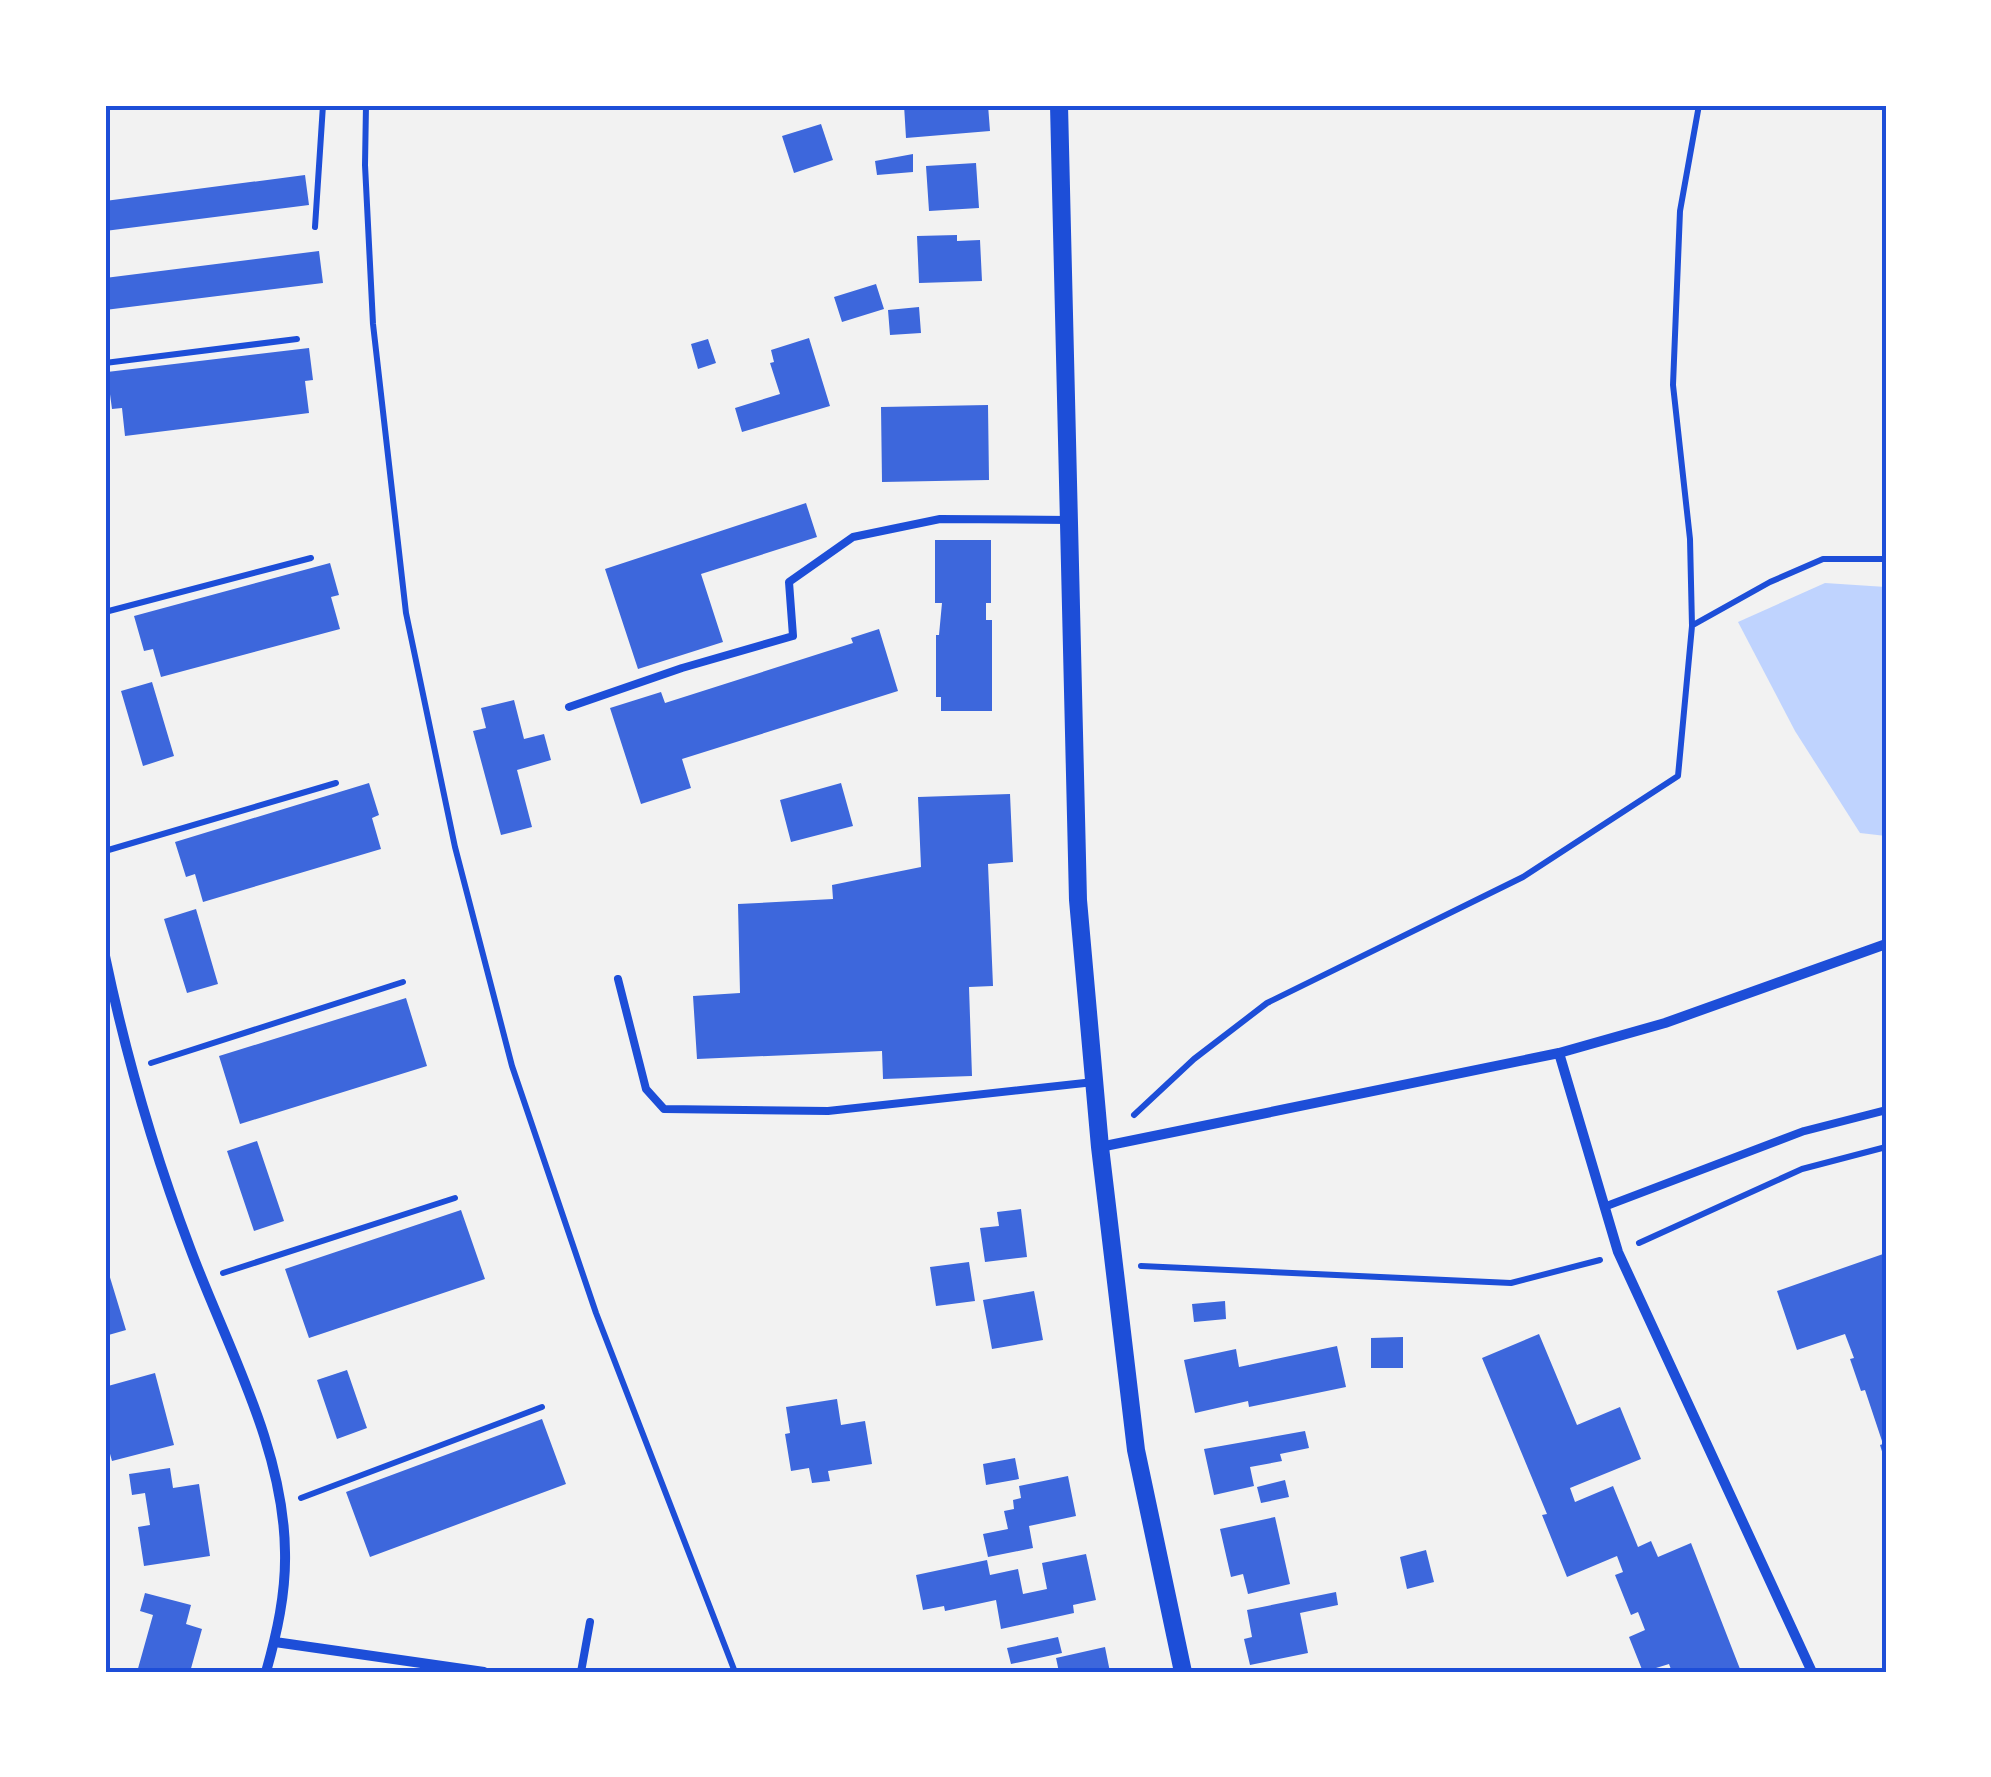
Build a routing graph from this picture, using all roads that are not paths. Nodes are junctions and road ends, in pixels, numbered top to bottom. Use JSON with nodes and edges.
{"nodes":[{"id":1,"x":1059,"y":105,"type":"edge"},
{"id":2,"x":1069,"y":520,"type":"junction"},
{"id":3,"x":569,"y":707,"type":"dead end"},
{"id":4,"x":1886,"y":944,"type":"edge"},
{"id":5,"x":105,"y":956,"type":"edge"},
{"id":6,"x":618,"y":979,"type":"dead end"},
{"id":7,"x":1559,"y":1052,"type":"junction"},
{"id":8,"x":1094,"y":1082,"type":"junction"},
{"id":9,"x":1886,"y":1110,"type":"edge"},
{"id":10,"x":1100,"y":1147,"type":"junction"},
{"id":11,"x":1604,"y":1207,"type":"junction"},
{"id":12,"x":590,"y":1622,"type":"dead end"},
{"id":13,"x":275,"y":1642,"type":"junction"},
{"id":14,"x":266,"y":1672,"type":"edge"},
{"id":15,"x":481,"y":1672,"type":"edge"},
{"id":16,"x":581,"y":1672,"type":"edge"},
{"id":17,"x":1183,"y":1672,"type":"edge"},
{"id":18,"x":1812,"y":1672,"type":"edge"}],
"edges":[{"from":1,"to":2,"type":"street"},
{"from":2,"to":3,"type":"lane"},
{"from":2,"to":8,"type":"street"},
{"from":4,"to":7,"type":"street"},
{"from":5,"to":13,"type":"street"},
{"from":6,"to":8,"type":"lane"},
{"from":7,"to":10,"type":"street"},
{"from":7,"to":11,"type":"street"},
{"from":8,"to":10,"type":"street"},
{"from":9,"to":11,"type":"lane"},
{"from":10,"to":17,"type":"street"},
{"from":11,"to":18,"type":"street"},
{"from":12,"to":16,"type":"lane"},
{"from":13,"to":14,"type":"street"},
{"from":13,"to":15,"type":"street"}]}
